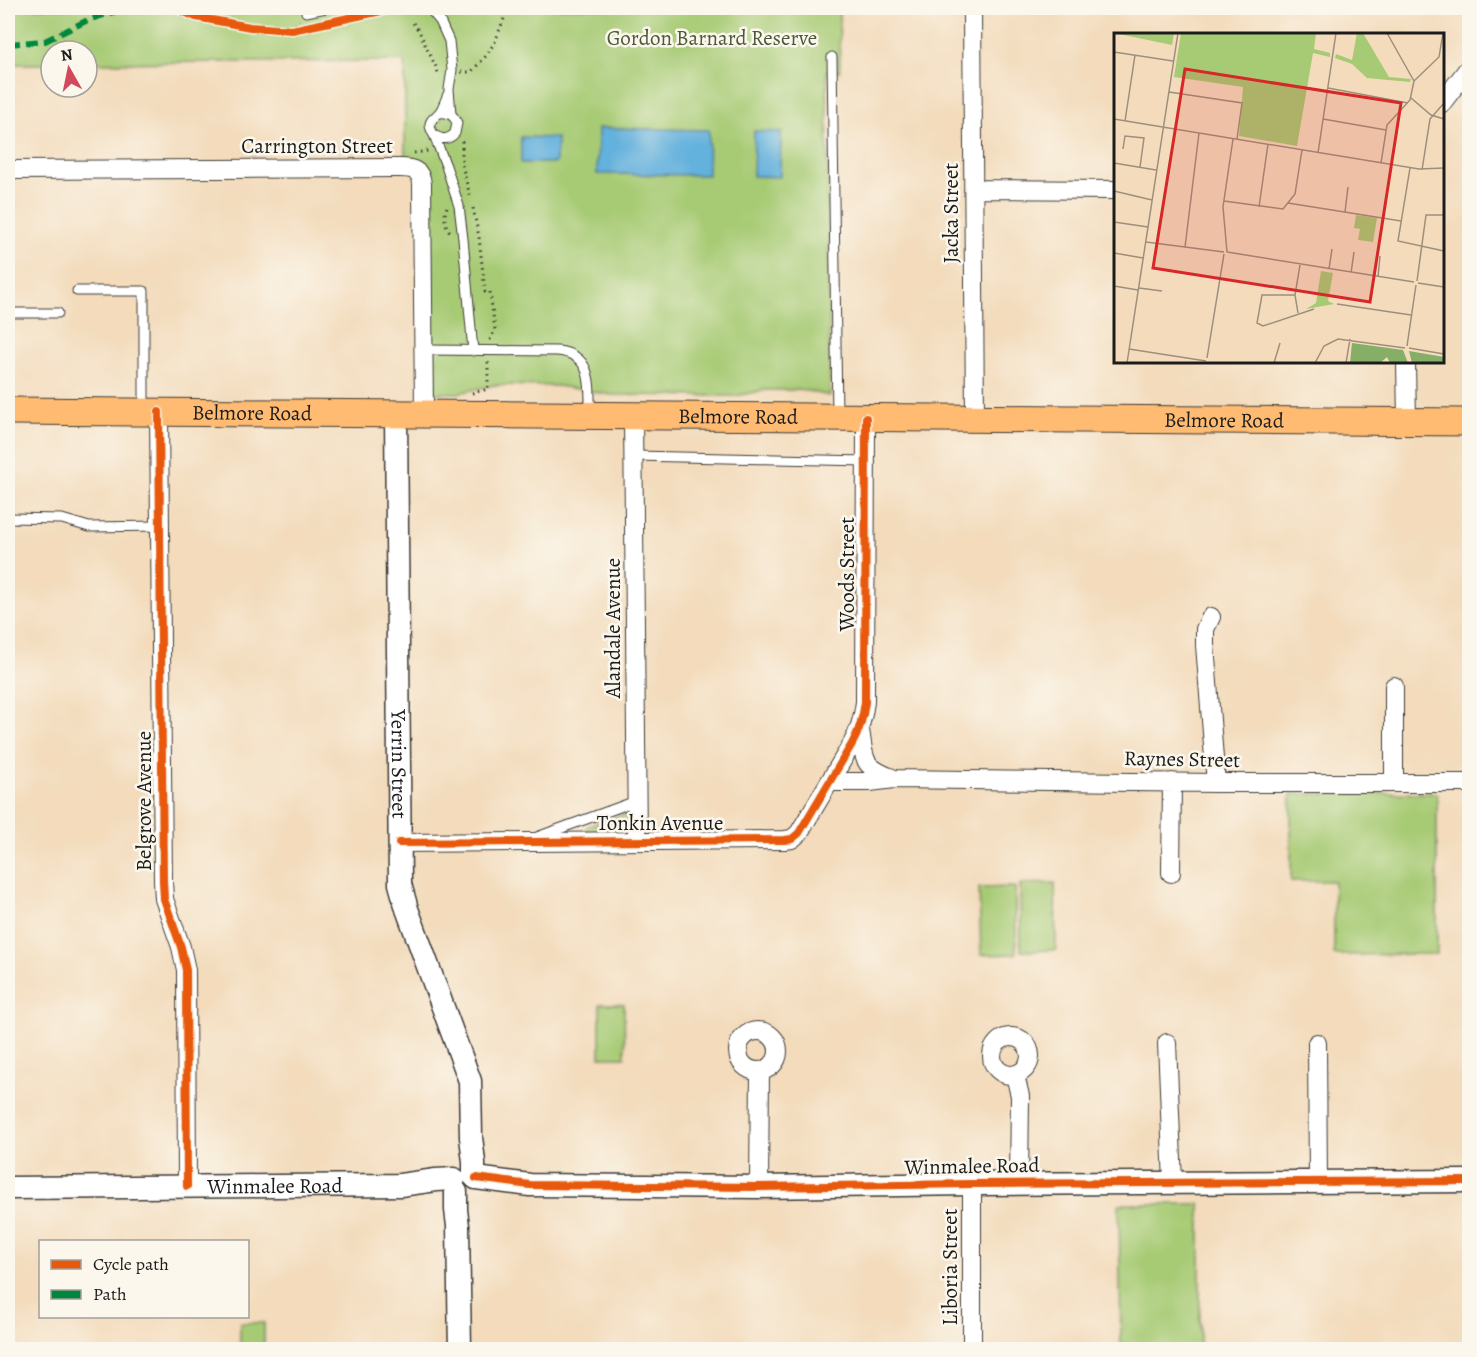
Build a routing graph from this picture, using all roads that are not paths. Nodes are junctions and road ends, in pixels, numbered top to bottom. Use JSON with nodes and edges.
{"nodes":[{"id":1,"x":326,"y":8,"type":"edge"},
{"id":2,"x":972,"y":8,"type":"edge"},
{"id":3,"x":430,"y":9,"type":"edge"},
{"id":4,"x":306,"y":12,"type":"dead end"},
{"id":5,"x":832,"y":57,"type":"dead end"},
{"id":6,"x":1470,"y":66,"type":"edge"},
{"id":7,"x":450,"y":90,"type":"junction"},
{"id":8,"x":1444,"y":102,"type":"edge"},
{"id":9,"x":440,"y":113,"type":"junction"},
{"id":10,"x":451,"y":114,"type":"junction"},
{"id":11,"x":434,"y":135,"type":"junction"},
{"id":12,"x":447,"y":138,"type":"junction"},
{"id":13,"x":447,"y":166,"type":"junction"},
{"id":14,"x":8,"y":171,"type":"edge"},
{"id":15,"x":973,"y":189,"type":"junction"},
{"id":16,"x":1114,"y":190,"type":"edge"},
{"id":17,"x":77,"y":291,"type":"dead end"},
{"id":18,"x":8,"y":313,"type":"edge"},
{"id":19,"x":58,"y":313,"type":"dead end"},
{"id":20,"x":424,"y":350,"type":"junction"},
{"id":21,"x":473,"y":351,"type":"junction"},
{"id":22,"x":1406,"y":363,"type":"edge"},
{"id":23,"x":8,"y":411,"type":"edge"},
{"id":24,"x":152,"y":412,"type":"junction"},
{"id":25,"x":396,"y":414,"type":"junction"},
{"id":26,"x":424,"y":414,"type":"junction"},
{"id":27,"x":590,"y":415,"type":"junction"},
{"id":28,"x":633,"y":416,"type":"junction"},
{"id":29,"x":837,"y":417,"type":"junction"},
{"id":30,"x":866,"y":418,"type":"junction"},
{"id":31,"x":975,"y":418,"type":"junction"},
{"id":32,"x":1407,"y":422,"type":"junction"},
{"id":33,"x":1470,"y":422,"type":"edge"},
{"id":34,"x":634,"y":456,"type":"junction"},
{"id":35,"x":866,"y":461,"type":"junction"},
{"id":36,"x":8,"y":518,"type":"edge"},
{"id":37,"x":160,"y":526,"type":"junction"},
{"id":38,"x":1211,"y":617,"type":"dead end"},
{"id":39,"x":1394,"y":686,"type":"dead end"},
{"id":40,"x":860,"y":730,"type":"junction"},
{"id":41,"x":894,"y":779,"type":"junction"},
{"id":42,"x":830,"y":782,"type":"junction"},
{"id":43,"x":1172,"y":782,"type":"junction"},
{"id":44,"x":1216,"y":783,"type":"junction"},
{"id":45,"x":1394,"y":783,"type":"junction"},
{"id":46,"x":1470,"y":783,"type":"edge"},
{"id":47,"x":636,"y":801,"type":"junction"},
{"id":48,"x":637,"y":841,"type":"junction"},
{"id":49,"x":524,"y":842,"type":"junction"},
{"id":50,"x":399,"y":843,"type":"junction"},
{"id":51,"x":1171,"y":873,"type":"dead end"},
{"id":52,"x":1167,"y":1043,"type":"dead end"},
{"id":53,"x":1317,"y":1043,"type":"dead end"},
{"id":54,"x":760,"y":1071,"type":"dead end"},
{"id":55,"x":1015,"y":1075,"type":"dead end"},
{"id":56,"x":1318,"y":1182,"type":"junction"},
{"id":57,"x":1470,"y":1182,"type":"edge"},
{"id":58,"x":1173,"y":1183,"type":"junction"},
{"id":59,"x":465,"y":1184,"type":"junction"},
{"id":60,"x":972,"y":1184,"type":"junction"},
{"id":61,"x":1019,"y":1184,"type":"junction"},
{"id":62,"x":187,"y":1186,"type":"junction"},
{"id":63,"x":759,"y":1187,"type":"junction"},
{"id":64,"x":8,"y":1188,"type":"edge"},
{"id":65,"x":460,"y":1350,"type":"edge"},
{"id":66,"x":972,"y":1350,"type":"edge"}],
"edges":[{"from":1,"to":4,"type":"lane"},
{"from":2,"to":15,"type":"street","name":"Jacka Street"},
{"from":3,"to":7,"type":"lane"},
{"from":5,"to":29,"type":"lane"},
{"from":6,"to":8,"type":"street"},
{"from":7,"to":9,"type":"lane"},
{"from":7,"to":10,"type":"lane"},
{"from":9,"to":10,"type":"lane"},
{"from":9,"to":11,"type":"lane"},
{"from":10,"to":12,"type":"lane"},
{"from":11,"to":12,"type":"lane"},
{"from":11,"to":13,"type":"lane"},
{"from":12,"to":13,"type":"lane"},
{"from":13,"to":21,"type":"lane"},
{"from":14,"to":20,"type":"street","name":"Carrington Street"},
{"from":15,"to":16,"type":"street"},
{"from":15,"to":31,"type":"street","name":"Jacka Street"},
{"from":17,"to":24,"type":"lane"},
{"from":18,"to":19,"type":"lane"},
{"from":20,"to":21,"type":"lane"},
{"from":20,"to":26,"type":"street","name":"Carrington Street"},
{"from":21,"to":27,"type":"lane"},
{"from":22,"to":32,"type":"street"},
{"from":23,"to":24,"type":"main road","name":"Belmore Road"},
{"from":24,"to":25,"type":"main road","name":"Belmore Road"},
{"from":24,"to":37,"type":"street","name":"Belgrove Avenue"},
{"from":25,"to":26,"type":"main road","name":"Belmore Road"},
{"from":25,"to":50,"type":"street","name":"Yerrin Street"},
{"from":26,"to":27,"type":"main road","name":"Belmore Road"},
{"from":27,"to":28,"type":"main road","name":"Belmore Road"},
{"from":28,"to":29,"type":"main road","name":"Belmore Road"},
{"from":28,"to":34,"type":"street","name":"Alandale Avenue"},
{"from":29,"to":30,"type":"main road","name":"Belmore Road"},
{"from":30,"to":31,"type":"main road","name":"Belmore Road"},
{"from":30,"to":35,"type":"street","name":"Woods Street"},
{"from":31,"to":32,"type":"main road","name":"Belmore Road"},
{"from":32,"to":33,"type":"main road","name":"Belmore Road"},
{"from":34,"to":35,"type":"lane"},
{"from":34,"to":47,"type":"street","name":"Alandale Avenue"},
{"from":35,"to":40,"type":"street","name":"Woods Street"},
{"from":36,"to":37,"type":"lane"},
{"from":37,"to":62,"type":"street","name":"Belgrove Avenue"},
{"from":38,"to":44,"type":"street"},
{"from":39,"to":45,"type":"street"},
{"from":40,"to":41,"type":"street","name":"Raynes Street"},
{"from":40,"to":42,"type":"street","name":"Tonkin Avenue"},
{"from":41,"to":42,"type":"street","name":"Raynes Street"},
{"from":41,"to":43,"type":"street","name":"Raynes Street"},
{"from":42,"to":48,"type":"street","name":"Tonkin Avenue"},
{"from":43,"to":44,"type":"street","name":"Raynes Street"},
{"from":43,"to":51,"type":"street"},
{"from":44,"to":45,"type":"street","name":"Raynes Street"},
{"from":45,"to":46,"type":"street","name":"Raynes Street"},
{"from":47,"to":48,"type":"street","name":"Alandale Avenue"},
{"from":47,"to":49,"type":"lane"},
{"from":48,"to":49,"type":"street","name":"Tonkin Avenue"},
{"from":49,"to":50,"type":"street","name":"Tonkin Avenue"},
{"from":50,"to":59,"type":"street","name":"Yerrin Street"},
{"from":52,"to":58,"type":"street"},
{"from":53,"to":56,"type":"street"},
{"from":54,"to":63,"type":"street"},
{"from":55,"to":61,"type":"street"},
{"from":56,"to":57,"type":"street","name":"Winmalee Road"},
{"from":56,"to":58,"type":"street","name":"Winmalee Road"},
{"from":58,"to":61,"type":"street","name":"Winmalee Road"},
{"from":59,"to":62,"type":"street","name":"Winmalee Road"},
{"from":59,"to":63,"type":"street","name":"Winmalee Road"},
{"from":59,"to":65,"type":"street","name":"Yerrin Street"},
{"from":60,"to":61,"type":"street","name":"Winmalee Road"},
{"from":60,"to":63,"type":"street","name":"Winmalee Road"},
{"from":60,"to":66,"type":"street","name":"Liboria Street"},
{"from":62,"to":64,"type":"street","name":"Winmalee Road"}]}
